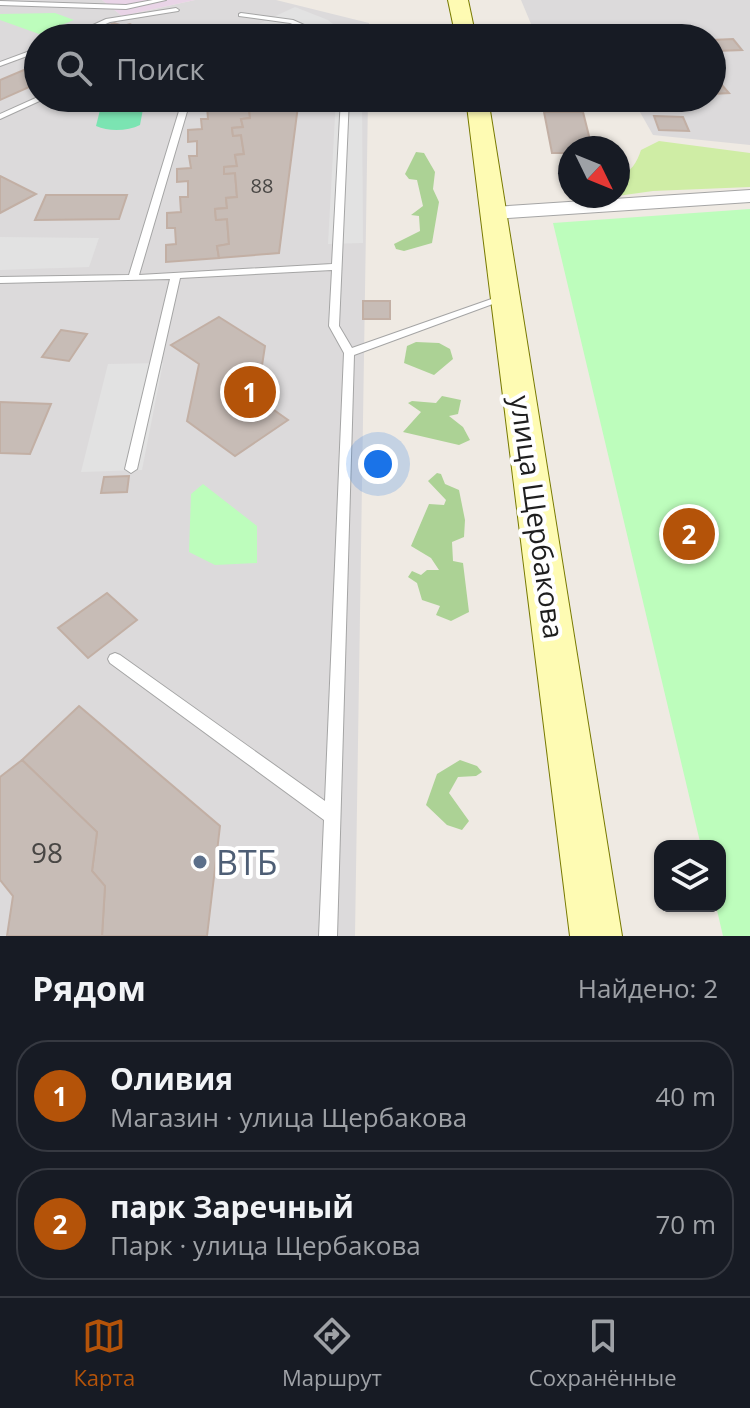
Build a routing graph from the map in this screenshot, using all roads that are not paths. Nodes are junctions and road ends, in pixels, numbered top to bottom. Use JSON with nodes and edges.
{"nodes":[{"id":1,"x":164,"y":0,"type":"edge"},
{"id":2,"x":458,"y":0,"type":"edge"},
{"id":3,"x":0,"y":3,"type":"edge"},
{"id":4,"x":241,"y":15,"type":"dead end"},
{"id":5,"x":100,"y":24,"type":"edge"},
{"id":6,"x":298,"y":24,"type":"edge"},
{"id":7,"x":463,"y":24,"type":"edge"},
{"id":8,"x":24,"y":55,"type":"edge"},
{"id":9,"x":0,"y":64,"type":"edge"},
{"id":10,"x":24,"y":106,"type":"edge"},
{"id":11,"x":183,"y":112,"type":"edge"},
{"id":12,"x":344,"y":112,"type":"edge"},
{"id":13,"x":479,"y":112,"type":"edge"},
{"id":14,"x":0,"y":117,"type":"edge"},
{"id":15,"x":750,"y":196,"type":"edge"},
{"id":16,"x":493,"y":213,"type":"junction"},
{"id":17,"x":337,"y":267,"type":"junction"},
{"id":18,"x":176,"y":276,"type":"junction"},
{"id":19,"x":133,"y":278,"type":"junction"},
{"id":20,"x":0,"y":280,"type":"edge"},
{"id":21,"x":507,"y":297,"type":"junction"},
{"id":22,"x":349,"y":353,"type":"junction"},
{"id":23,"x":131,"y":469,"type":"dead end"},
{"id":24,"x":115,"y":659,"type":"dead end"},
{"id":25,"x":333,"y":817,"type":"junction"},
{"id":26,"x":328,"y":936,"type":"edge"},
{"id":27,"x":596,"y":936,"type":"edge"}],
"edges":[{"from":1,"to":3,"type":"lane"},
{"from":1,"to":5,"type":"lane"},
{"from":2,"to":7,"type":"main road"},
{"from":4,"to":6,"type":"lane"},
{"from":8,"to":9,"type":"lane"},
{"from":10,"to":14,"type":"lane"},
{"from":11,"to":19,"type":"lane"},
{"from":12,"to":17,"type":"lane"},
{"from":13,"to":16,"type":"main road","name":"улица Щербакова"},
{"from":15,"to":16,"type":"street"},
{"from":16,"to":21,"type":"main road","name":"улица Щербакова"},
{"from":17,"to":18,"type":"lane"},
{"from":17,"to":22,"type":"lane"},
{"from":18,"to":19,"type":"lane"},
{"from":18,"to":23,"type":"lane"},
{"from":19,"to":20,"type":"lane"},
{"from":21,"to":22,"type":"lane"},
{"from":21,"to":27,"type":"main road","name":"улица Щербакова"},
{"from":22,"to":25,"type":"lane"},
{"from":24,"to":25,"type":"lane"},
{"from":25,"to":26,"type":"lane"}]}
